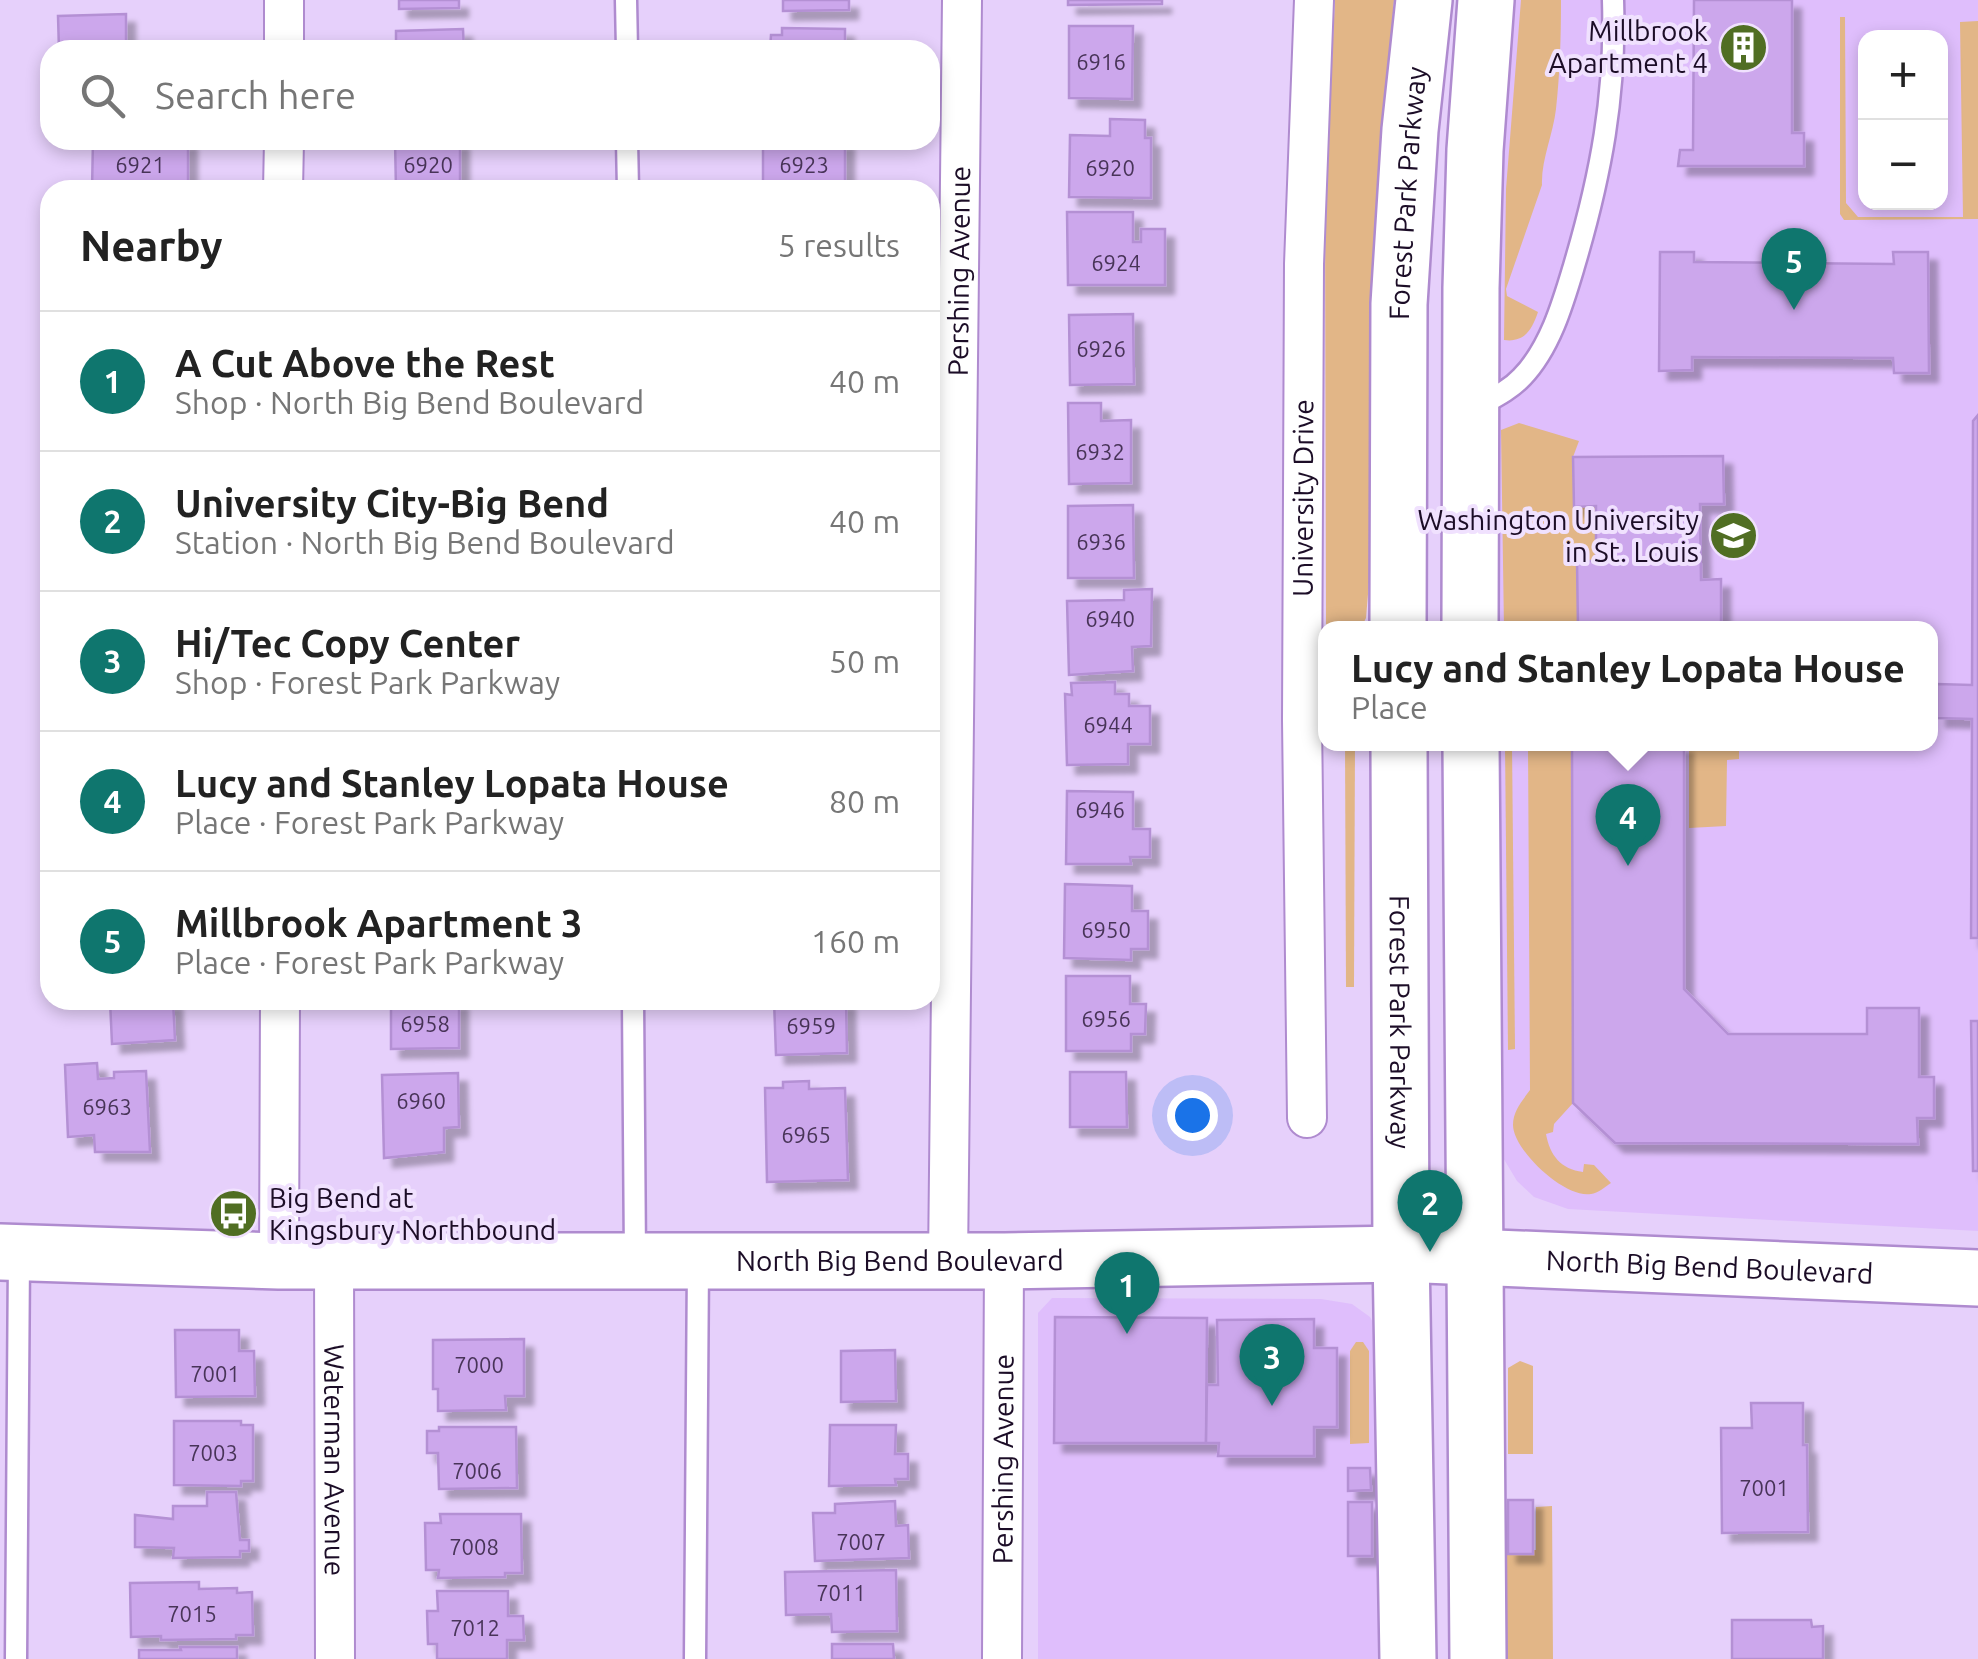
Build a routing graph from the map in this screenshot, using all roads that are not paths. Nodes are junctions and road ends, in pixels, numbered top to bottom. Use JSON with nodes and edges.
{"nodes":[{"id":1,"x":284,"y":0,"type":"edge"},
{"id":2,"x":626,"y":0,"type":"edge"},
{"id":3,"x":962,"y":0,"type":"edge"},
{"id":4,"x":1314,"y":0,"type":"edge"},
{"id":5,"x":1424,"y":0,"type":"edge"},
{"id":6,"x":1486,"y":0,"type":"edge"},
{"id":7,"x":1613,"y":0,"type":"edge"},
{"id":8,"x":284,"y":40,"type":"edge"},
{"id":9,"x":627,"y":40,"type":"edge"},
{"id":10,"x":284,"y":150,"type":"edge"},
{"id":11,"x":628,"y":150,"type":"edge"},
{"id":12,"x":284,"y":180,"type":"edge"},
{"id":13,"x":628,"y":180,"type":"edge"},
{"id":14,"x":1470,"y":410,"type":"junction"},
{"id":15,"x":1398,"y":621,"type":"edge"},
{"id":16,"x":1470,"y":621,"type":"edge"},
{"id":17,"x":1399,"y":751,"type":"edge"},
{"id":18,"x":1470,"y":751,"type":"edge"},
{"id":19,"x":280,"y":1010,"type":"edge"},
{"id":20,"x":634,"y":1010,"type":"edge"},
{"id":21,"x":1307,"y":1118,"type":"dead end"},
{"id":22,"x":10,"y":1252,"type":"edge"},
{"id":23,"x":1401,"y":1254,"type":"junction"},
{"id":24,"x":1473,"y":1256,"type":"junction"},
{"id":25,"x":334,"y":1260,"type":"junction"},
{"id":26,"x":636,"y":1260,"type":"junction"},
{"id":27,"x":279,"y":1261,"type":"junction"},
{"id":28,"x":698,"y":1261,"type":"junction"},
{"id":29,"x":948,"y":1261,"type":"junction"},
{"id":30,"x":1004,"y":1261,"type":"junction"},
{"id":31,"x":1978,"y":1278,"type":"edge"},
{"id":32,"x":16,"y":1659,"type":"edge"},
{"id":33,"x":334,"y":1659,"type":"edge"},
{"id":34,"x":695,"y":1659,"type":"edge"},
{"id":35,"x":1002,"y":1659,"type":"edge"},
{"id":36,"x":1408,"y":1659,"type":"edge"},
{"id":37,"x":1478,"y":1659,"type":"edge"}],
"edges":[{"from":1,"to":8,"type":"street"},
{"from":2,"to":9,"type":"lane"},
{"from":3,"to":29,"type":"street","name":"Pershing Avenue"},
{"from":4,"to":21,"type":"street","name":"University Drive"},
{"from":5,"to":15,"type":"main road","name":"Forest Park Parkway"},
{"from":6,"to":14,"type":"main road"},
{"from":7,"to":14,"type":"lane"},
{"from":10,"to":12,"type":"street"},
{"from":11,"to":13,"type":"lane"},
{"from":14,"to":16,"type":"main road"},
{"from":17,"to":23,"type":"main road","name":"Forest Park Parkway"},
{"from":18,"to":24,"type":"main road"},
{"from":19,"to":27,"type":"street"},
{"from":20,"to":26,"type":"lane"},
{"from":22,"to":27,"type":"main road","name":"North Big Bend Boulevard"},
{"from":22,"to":32,"type":"lane"},
{"from":23,"to":24,"type":"main road","name":"North Big Bend Boulevard"},
{"from":23,"to":30,"type":"main road","name":"North Big Bend Boulevard"},
{"from":23,"to":36,"type":"main road","name":"Forest Park Parkway"},
{"from":24,"to":31,"type":"main road","name":"North Big Bend Boulevard"},
{"from":24,"to":37,"type":"main road"},
{"from":25,"to":26,"type":"main road","name":"North Big Bend Boulevard"},
{"from":25,"to":27,"type":"main road","name":"North Big Bend Boulevard"},
{"from":25,"to":33,"type":"street","name":"Waterman Avenue"},
{"from":26,"to":28,"type":"main road","name":"North Big Bend Boulevard"},
{"from":28,"to":29,"type":"main road","name":"North Big Bend Boulevard"},
{"from":28,"to":34,"type":"lane"},
{"from":29,"to":30,"type":"main road","name":"North Big Bend Boulevard"},
{"from":30,"to":35,"type":"street","name":"Pershing Avenue"}]}
